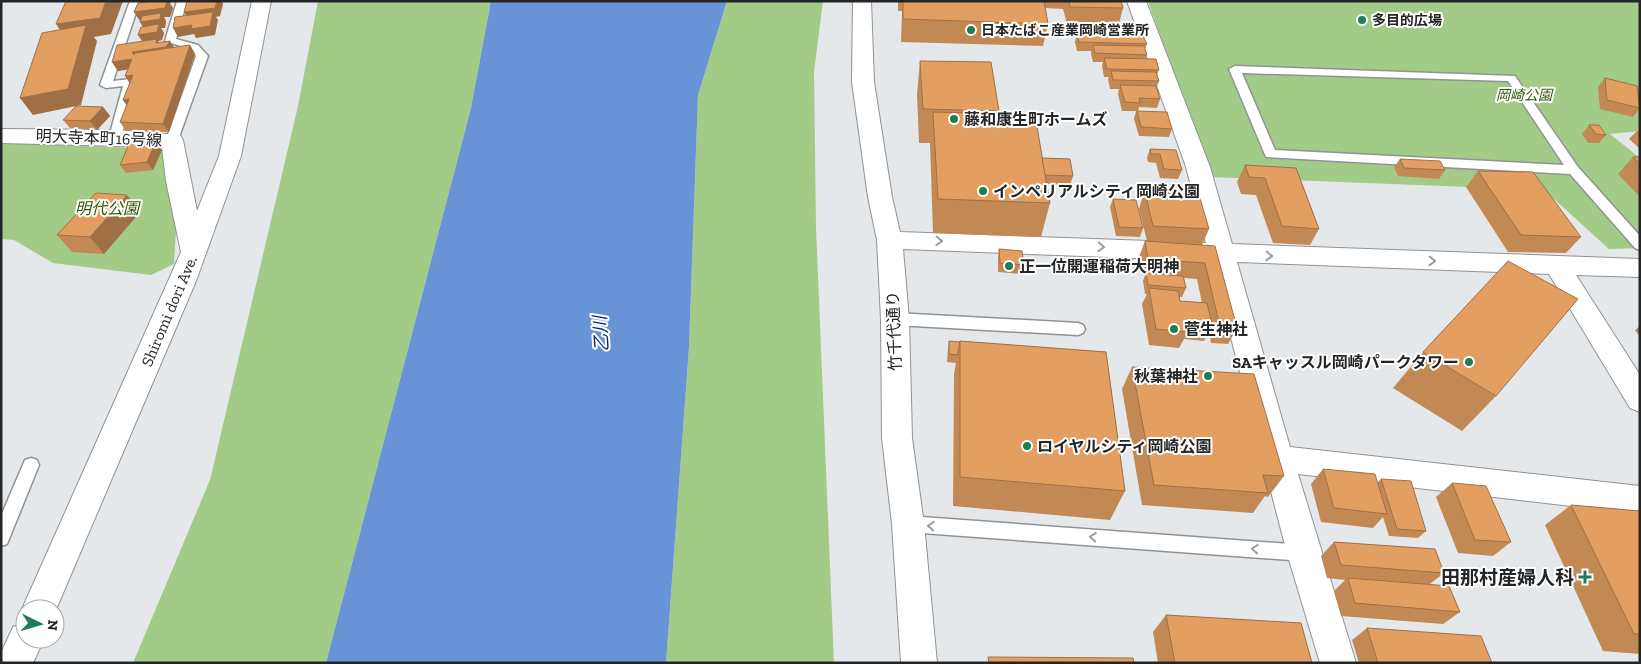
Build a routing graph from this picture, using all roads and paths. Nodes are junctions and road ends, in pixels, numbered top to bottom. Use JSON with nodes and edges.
{"nodes":[{"id":1,"x":135,"y":1,"type":"edge"},
{"id":2,"x":182,"y":1,"type":"edge"},
{"id":3,"x":262,"y":1,"type":"edge"},
{"id":4,"x":862,"y":1,"type":"edge"},
{"id":5,"x":1136,"y":1,"type":"edge"},
{"id":6,"x":1,"y":136,"type":"edge"},
{"id":7,"x":115,"y":137,"type":"junction"},
{"id":8,"x":172,"y":140,"type":"junction"},
{"id":9,"x":1574,"y":170,"type":"junction"},
{"id":10,"x":890,"y":240,"type":"junction"},
{"id":11,"x":1640,"y":245,"type":"edge"},
{"id":12,"x":194,"y":252,"type":"junction"},
{"id":13,"x":1220,"y":254,"type":"junction"},
{"id":14,"x":1557,"y":266,"type":"junction"},
{"id":15,"x":1640,"y":268,"type":"edge"},
{"id":16,"x":894,"y":319,"type":"junction"},
{"id":17,"x":1078,"y":329,"type":"dead end"},
{"id":18,"x":1640,"y":400,"type":"edge"},
{"id":19,"x":1280,"y":459,"type":"junction"},
{"id":20,"x":31,"y":465,"type":"dead end"},
{"id":21,"x":1640,"y":500,"type":"edge"},
{"id":22,"x":908,"y":524,"type":"junction"},
{"id":23,"x":1,"y":538,"type":"edge"},
{"id":24,"x":1304,"y":553,"type":"junction"},
{"id":25,"x":43,"y":599,"type":"edge"},
{"id":26,"x":21,"y":649,"type":"edge"},
{"id":27,"x":15,"y":663,"type":"edge"},
{"id":28,"x":919,"y":663,"type":"edge"},
{"id":29,"x":1338,"y":663,"type":"edge"}],
"edges":[{"from":1,"to":7,"type":"lane"},
{"from":2,"to":8,"type":"lane"},
{"from":3,"to":12,"type":"street","name":"Shiromi dori Ave."},
{"from":4,"to":10,"type":"street","name":"竹千代通り"},
{"from":5,"to":13,"type":"street"},
{"from":6,"to":7,"type":"street","name":"明大寺本町16号線"},
{"from":7,"to":8,"type":"street","name":"明大寺本町16号線"},
{"from":8,"to":12,"type":"street","name":"明大寺本町16号線"},
{"from":9,"to":9,"type":"lane"},
{"from":9,"to":11,"type":"lane"},
{"from":10,"to":13,"type":"street","one_way":true},
{"from":10,"to":16,"type":"street","name":"竹千代通り"},
{"from":12,"to":25,"type":"street","name":"Shiromi dori Ave."},
{"from":13,"to":14,"type":"street","one_way":true},
{"from":13,"to":19,"type":"street"},
{"from":14,"to":15,"type":"street"},
{"from":14,"to":18,"type":"street"},
{"from":16,"to":17,"type":"lane"},
{"from":16,"to":22,"type":"street","name":"竹千代通り"},
{"from":19,"to":21,"type":"street"},
{"from":19,"to":24,"type":"street"},
{"from":20,"to":23,"type":"lane"},
{"from":24,"to":22,"type":"lane","one_way":true},
{"from":22,"to":28,"type":"street","name":"竹千代通り"},
{"from":24,"to":29,"type":"street"},
{"from":26,"to":27,"type":"street"}]}
